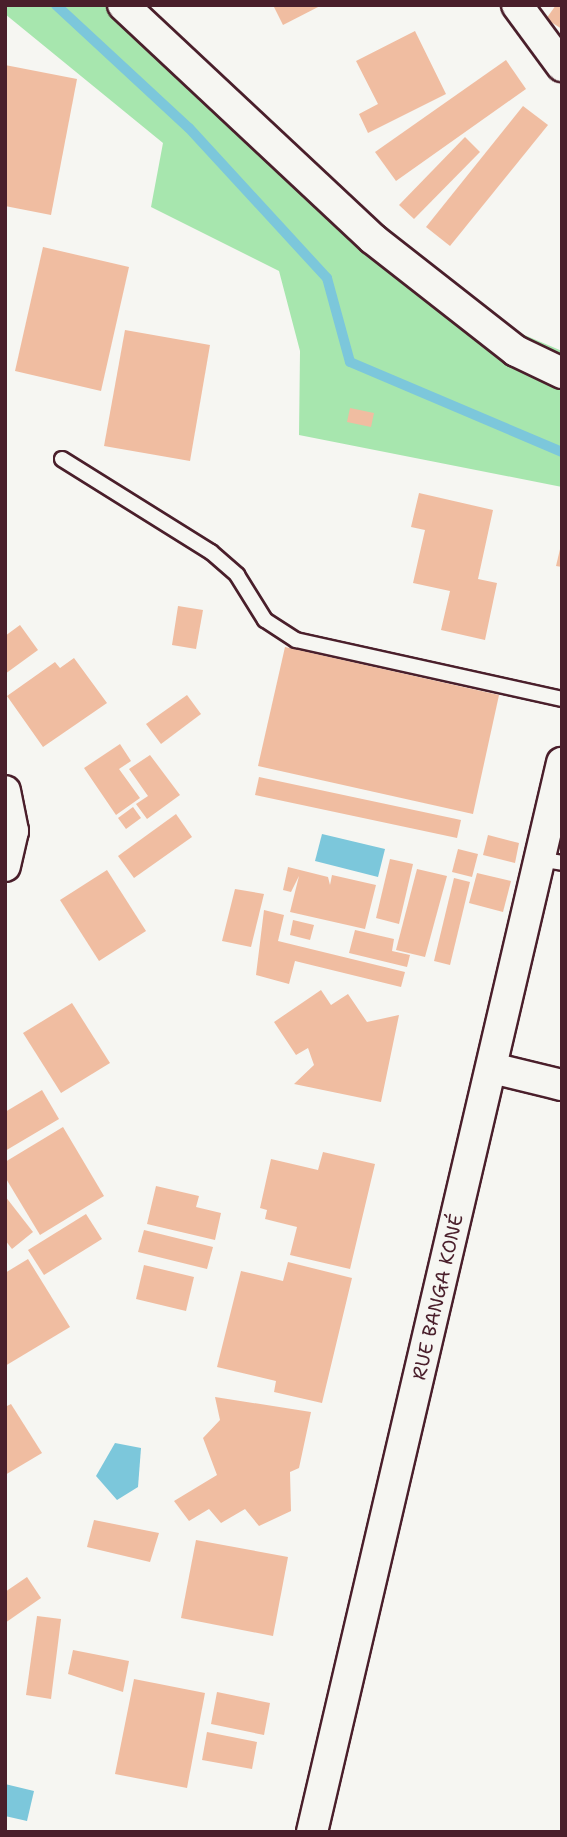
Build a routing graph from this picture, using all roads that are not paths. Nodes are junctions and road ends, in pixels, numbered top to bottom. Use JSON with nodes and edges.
{"nodes":[{"id":1,"x":517,"y":5,"type":"edge"},
{"id":2,"x":127,"y":6,"type":"edge"},
{"id":3,"x":562,"y":66,"type":"edge"},
{"id":4,"x":562,"y":373,"type":"edge"},
{"id":5,"x":62,"y":459,"type":"dead end"},
{"id":6,"x":562,"y":699,"type":"edge"},
{"id":7,"x":562,"y":763,"type":"edge"},
{"id":8,"x":5,"y":791,"type":"edge"},
{"id":9,"x":550,"y":861,"type":"edge"},
{"id":10,"x":5,"y":866,"type":"edge"},
{"id":11,"x":492,"y":1068,"type":"junction"},
{"id":12,"x":562,"y":1084,"type":"edge"},
{"id":13,"x":312,"y":1832,"type":"edge"}],
"edges":[{"from":1,"to":3,"type":"street"},
{"from":2,"to":4,"type":"street"},
{"from":5,"to":6,"type":"lane"},
{"from":7,"to":9,"type":"street","name":"RUE BANGA KONÉ"},
{"from":8,"to":10,"type":"street"},
{"from":9,"to":11,"type":"street","name":"RUE BANGA KONÉ"},
{"from":11,"to":12,"type":"street"},
{"from":11,"to":13,"type":"street","name":"RUE BANGA KONÉ"}]}
